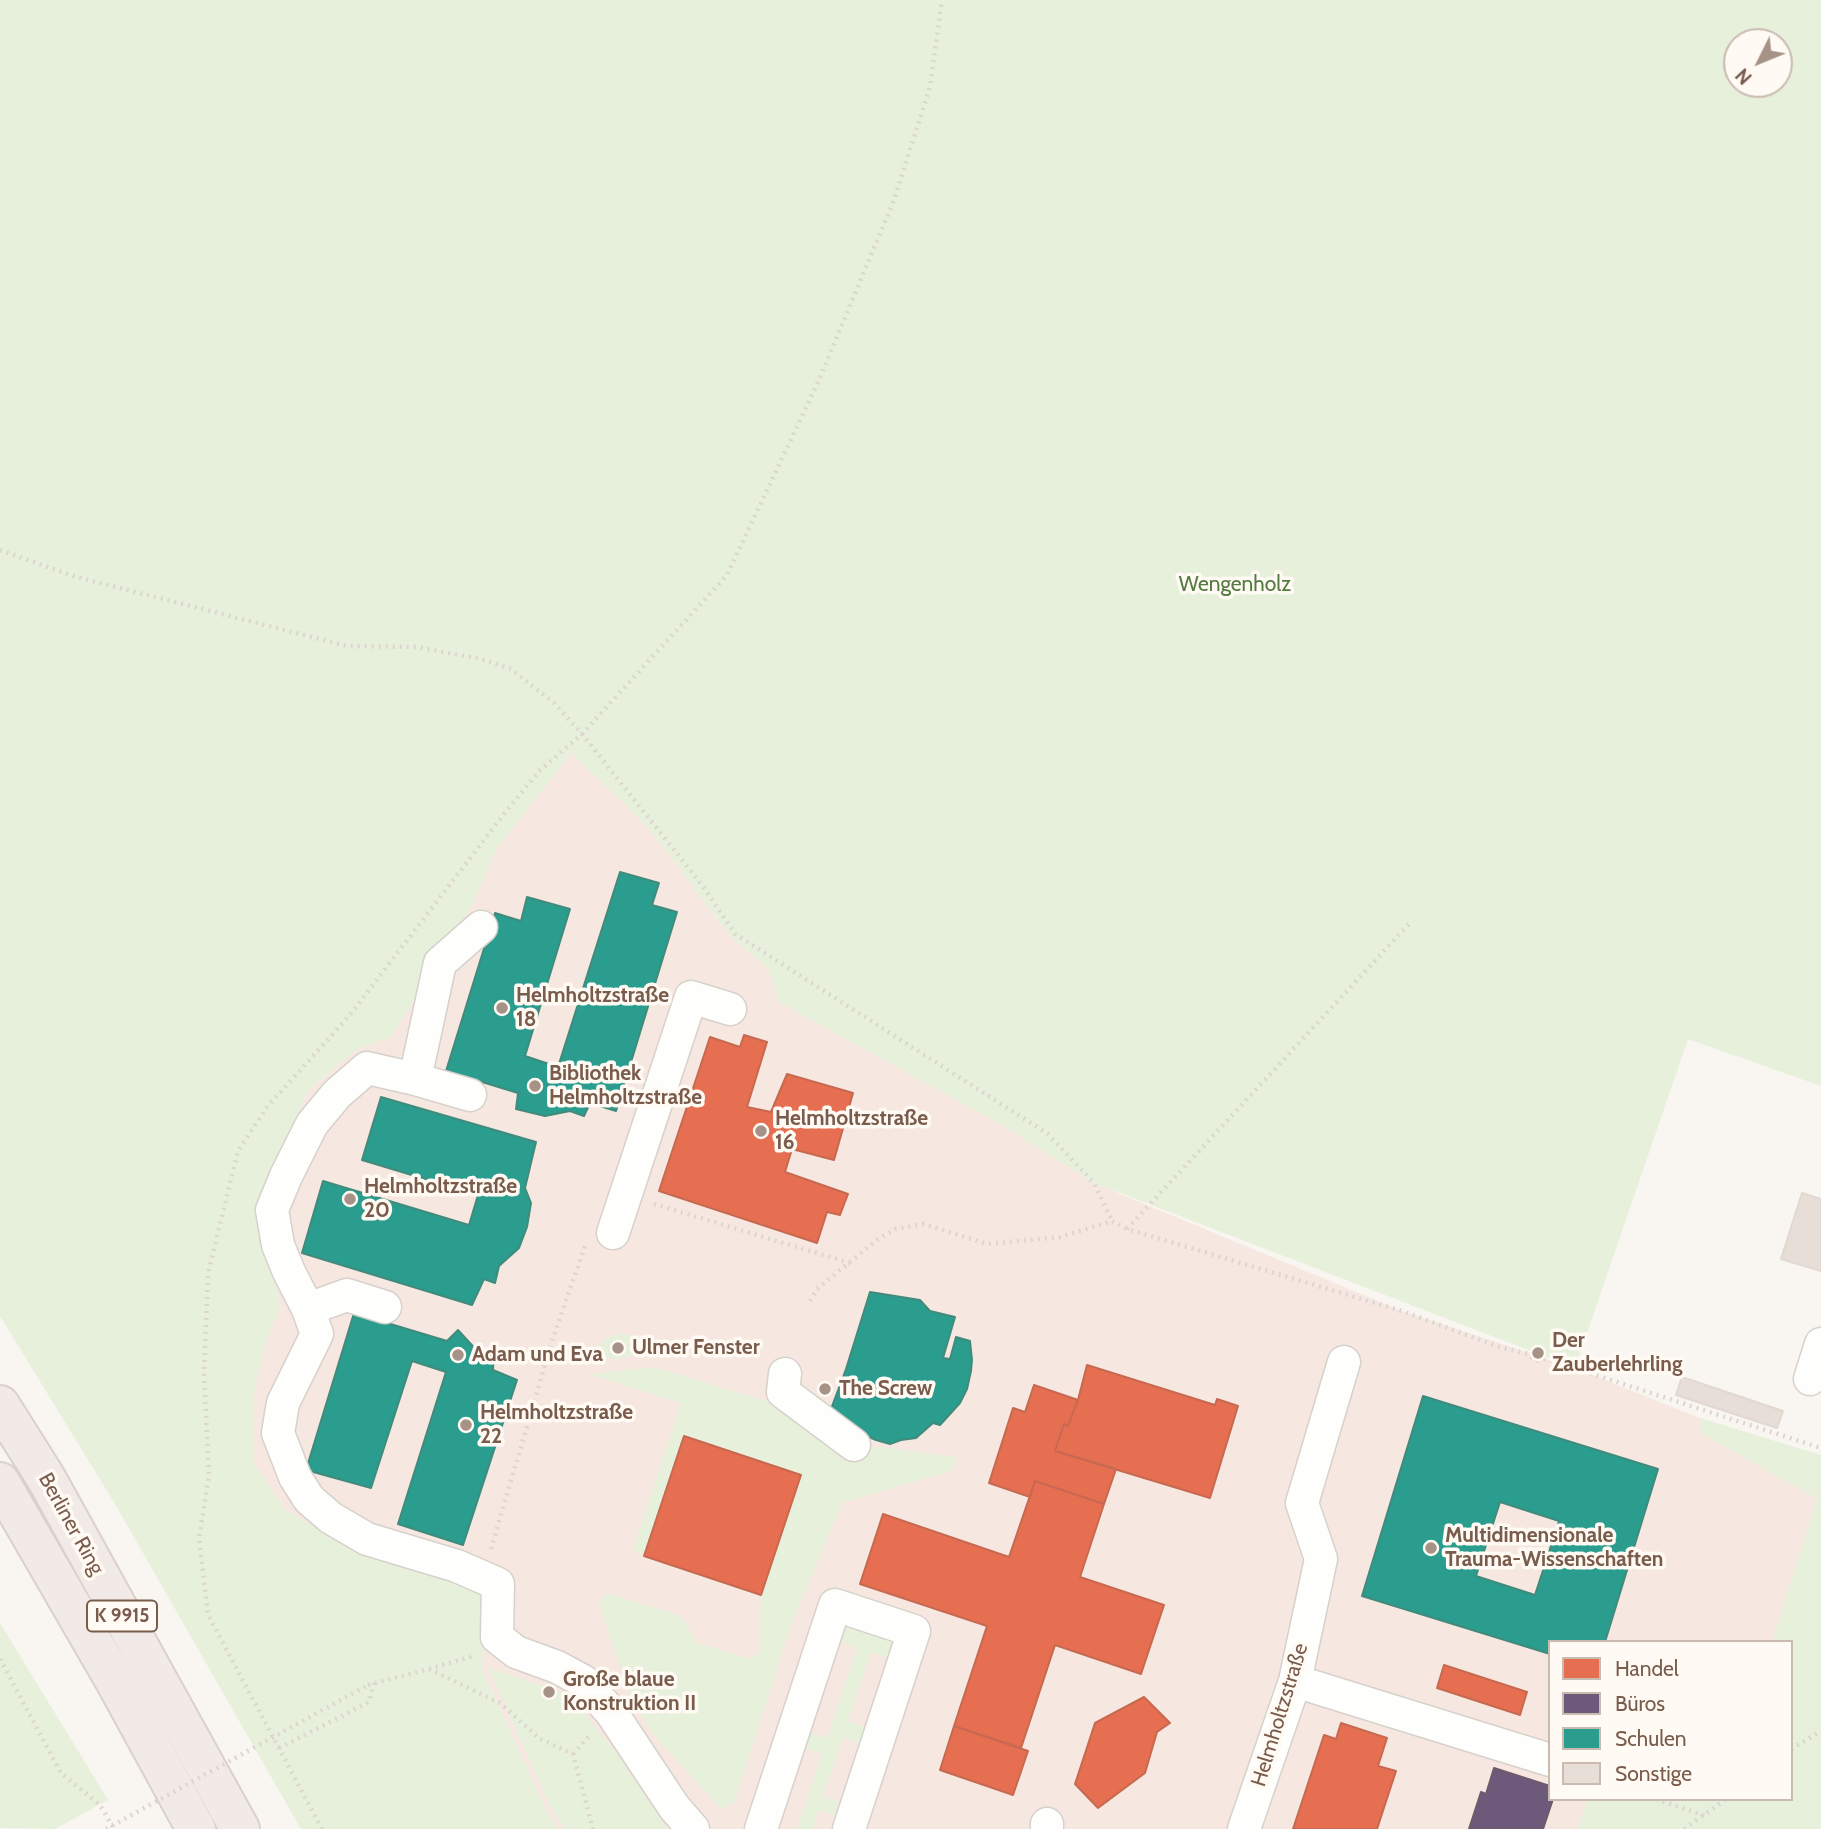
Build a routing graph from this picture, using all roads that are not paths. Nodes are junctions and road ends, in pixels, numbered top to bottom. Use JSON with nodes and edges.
{"nodes":[{"id":1,"x":481,"y":927,"type":"dead end"},
{"id":2,"x":730,"y":1009,"type":"dead end"},
{"id":3,"x":415,"y":1079,"type":"junction"},
{"id":4,"x":470,"y":1095,"type":"dead end"},
{"id":5,"x":606,"y":1230,"type":"road end"},
{"id":6,"x":385,"y":1307,"type":"dead end"},
{"id":7,"x":309,"y":1309,"type":"junction"},
{"id":8,"x":1821,"y":1344,"type":"edge"},
{"id":9,"x":1345,"y":1362,"type":"dead end"},
{"id":10,"x":785,"y":1374,"type":"dead end"},
{"id":11,"x":1810,"y":1379,"type":"dead end"},
{"id":12,"x":0,"y":1405,"type":"edge"},
{"id":13,"x":855,"y":1445,"type":"dead end"},
{"id":14,"x":0,"y":1482,"type":"edge"},
{"id":15,"x":1295,"y":1681,"type":"junction"},
{"id":16,"x":1548,"y":1759,"type":"edge"},
{"id":17,"x":196,"y":1829,"type":"edge"},
{"id":18,"x":240,"y":1829,"type":"edge"},
{"id":19,"x":693,"y":1829,"type":"edge"},
{"id":20,"x":761,"y":1829,"type":"edge"},
{"id":21,"x":849,"y":1829,"type":"edge"},
{"id":22,"x":1244,"y":1829,"type":"edge"}],
"edges":[{"from":1,"to":3,"type":"street"},
{"from":2,"to":5,"type":"street"},
{"from":3,"to":4,"type":"street"},
{"from":3,"to":7,"type":"street"},
{"from":6,"to":7,"type":"street"},
{"from":7,"to":19,"type":"street"},
{"from":8,"to":11,"type":"street"},
{"from":9,"to":15,"type":"street","name":"Helmholtzstraße"},
{"from":10,"to":13,"type":"street"},
{"from":12,"to":18,"type":"highway","name":"Berliner Ring","number":"K 9915"},
{"from":14,"to":17,"type":"highway","name":"Berliner Ring","number":"K 9915"},
{"from":15,"to":16,"type":"street"},
{"from":15,"to":22,"type":"street","name":"Helmholtzstraße"},
{"from":20,"to":21,"type":"street"}]}
